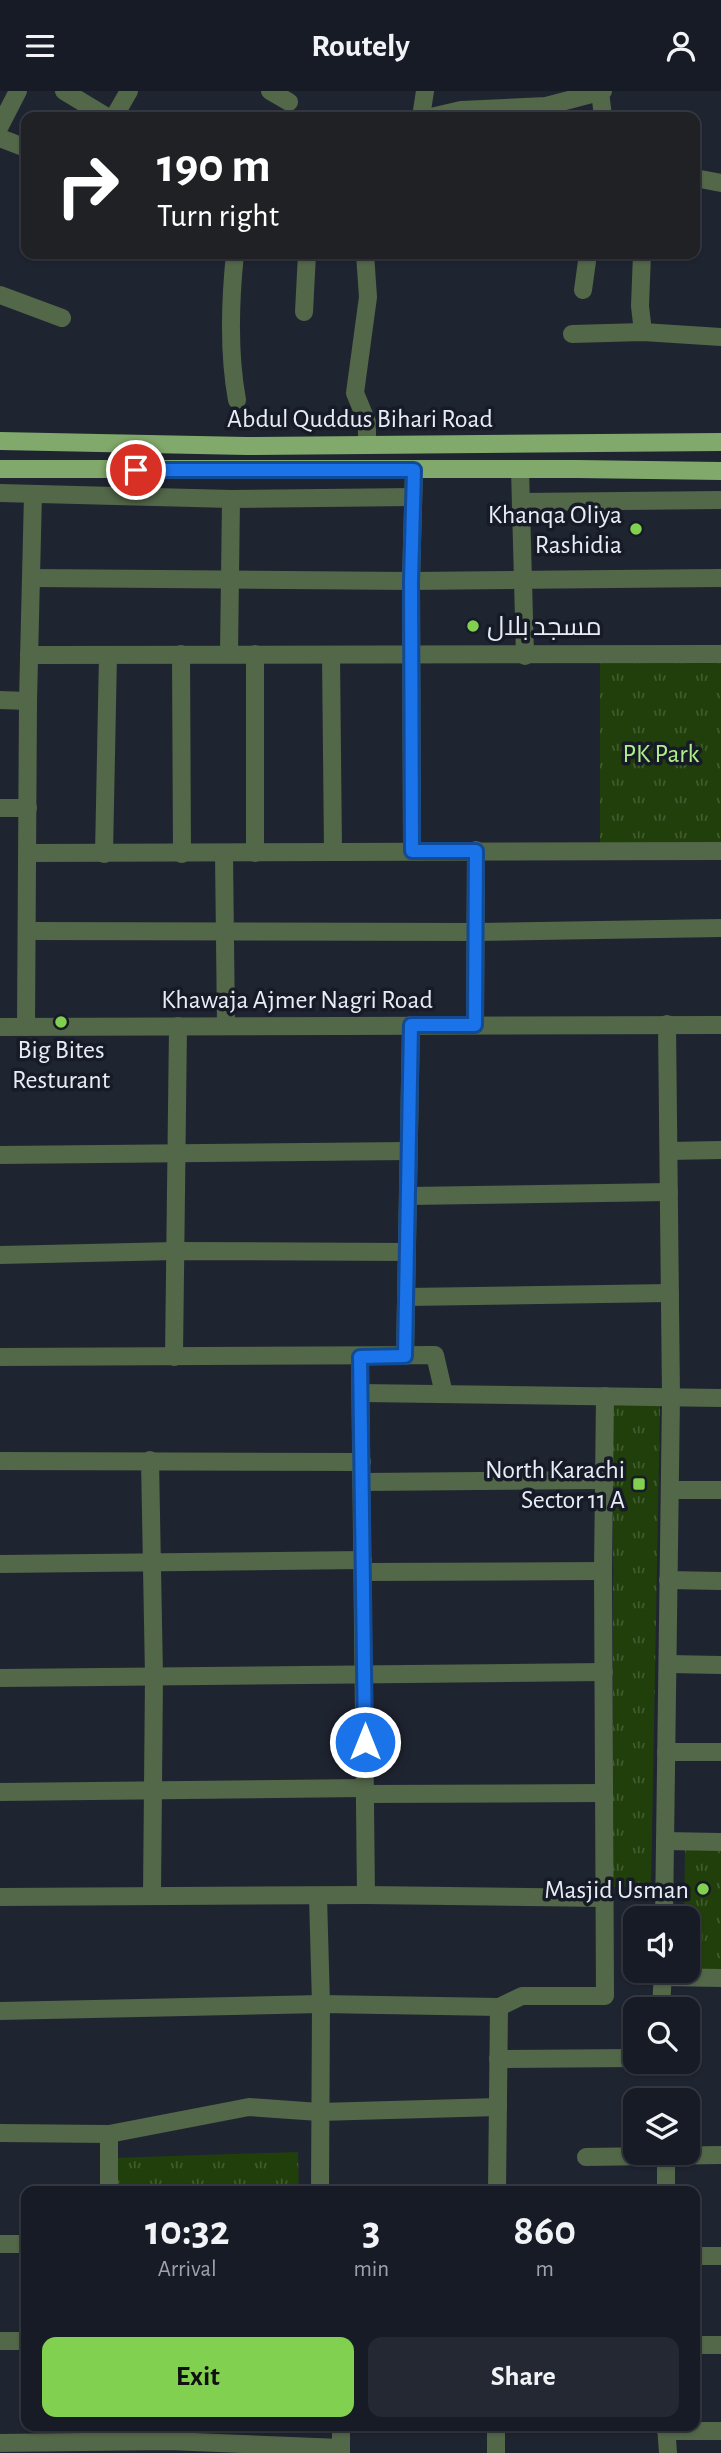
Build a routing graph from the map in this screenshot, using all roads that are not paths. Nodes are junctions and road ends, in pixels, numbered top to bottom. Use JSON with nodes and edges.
{"nodes":[{"id":1,"x":64,"y":91,"type":"edge"},
{"id":2,"x":129,"y":91,"type":"edge"},
{"id":3,"x":270,"y":91,"type":"edge"},
{"id":4,"x":425,"y":91,"type":"edge"},
{"id":5,"x":601,"y":91,"type":"edge"},
{"id":6,"x":14,"y":92,"type":"edge"},
{"id":7,"x":289,"y":102,"type":"dead end"},
{"id":8,"x":99,"y":112,"type":"edge"},
{"id":9,"x":117,"y":112,"type":"edge"},
{"id":10,"x":422,"y":112,"type":"edge"},
{"id":11,"x":452,"y":112,"type":"edge"},
{"id":12,"x":546,"y":112,"type":"edge"},
{"id":13,"x":603,"y":112,"type":"edge"},
{"id":14,"x":0,"y":126,"type":"edge"},
{"id":15,"x":0,"y":138,"type":"edge"},
{"id":16,"x":21,"y":146,"type":"edge"},
{"id":17,"x":700,"y":180,"type":"edge"},
{"id":18,"x":721,"y":183,"type":"edge"},
{"id":19,"x":235,"y":259,"type":"edge"},
{"id":20,"x":307,"y":259,"type":"edge"},
{"id":21,"x":365,"y":259,"type":"edge"},
{"id":22,"x":587,"y":259,"type":"edge"},
{"id":23,"x":642,"y":259,"type":"edge"},
{"id":24,"x":583,"y":290,"type":"dead end"},
{"id":25,"x":0,"y":295,"type":"edge"},
{"id":26,"x":304,"y":312,"type":"dead end"},
{"id":27,"x":62,"y":318,"type":"dead end"},
{"id":28,"x":643,"y":332,"type":"junction"},
{"id":29,"x":572,"y":334,"type":"dead end"},
{"id":30,"x":721,"y":337,"type":"edge"},
{"id":31,"x":237,"y":400,"type":"dead end"},
{"id":32,"x":0,"y":441,"type":"edge"},
{"id":33,"x":721,"y":442,"type":"edge"},
{"id":34,"x":367,"y":445,"type":"junction"},
{"id":35,"x":520,"y":469,"type":"junction"},
{"id":36,"x":0,"y":470,"type":"edge"},
{"id":37,"x":414,"y":470,"type":"junction"},
{"id":38,"x":721,"y":471,"type":"edge"},
{"id":39,"x":0,"y":493,"type":"edge"},
{"id":40,"x":33,"y":494,"type":"junction"},
{"id":41,"x":413,"y":498,"type":"junction"},
{"id":42,"x":231,"y":499,"type":"junction"},
{"id":43,"x":721,"y":500,"type":"edge"},
{"id":44,"x":521,"y":502,"type":"junction"},
{"id":45,"x":721,"y":578,"type":"edge"},
{"id":46,"x":31,"y":579,"type":"junction"},
{"id":47,"x":229,"y":580,"type":"junction"},
{"id":48,"x":524,"y":580,"type":"junction"},
{"id":49,"x":411,"y":581,"type":"junction"},
{"id":50,"x":181,"y":654,"type":"junction"},
{"id":51,"x":229,"y":654,"type":"junction"},
{"id":52,"x":255,"y":654,"type":"junction"},
{"id":53,"x":721,"y":654,"type":"edge"},
{"id":54,"x":29,"y":655,"type":"junction"},
{"id":55,"x":108,"y":655,"type":"junction"},
{"id":56,"x":331,"y":655,"type":"junction"},
{"id":57,"x":412,"y":656,"type":"junction"},
{"id":58,"x":525,"y":656,"type":"junction"},
{"id":59,"x":0,"y":701,"type":"edge"},
{"id":60,"x":28,"y":701,"type":"junction"},
{"id":61,"x":0,"y":808,"type":"edge"},
{"id":62,"x":28,"y":808,"type":"junction"},
{"id":63,"x":412,"y":851,"type":"junction"},
{"id":64,"x":476,"y":851,"type":"junction"},
{"id":65,"x":721,"y":851,"type":"edge"},
{"id":66,"x":333,"y":852,"type":"junction"},
{"id":67,"x":28,"y":853,"type":"junction"},
{"id":68,"x":256,"y":853,"type":"junction"},
{"id":69,"x":104,"y":854,"type":"junction"},
{"id":70,"x":181,"y":854,"type":"junction"},
{"id":71,"x":223,"y":854,"type":"junction"},
{"id":72,"x":721,"y":929,"type":"edge"},
{"id":73,"x":27,"y":931,"type":"junction"},
{"id":74,"x":224,"y":931,"type":"junction"},
{"id":75,"x":476,"y":932,"type":"junction"},
{"id":76,"x":667,"y":1024,"type":"junction"},
{"id":77,"x":411,"y":1025,"type":"junction"},
{"id":78,"x":475,"y":1025,"type":"junction"},
{"id":79,"x":721,"y":1025,"type":"edge"},
{"id":80,"x":178,"y":1026,"type":"junction"},
{"id":81,"x":226,"y":1026,"type":"junction"},
{"id":82,"x":0,"y":1027,"type":"edge"},
{"id":83,"x":26,"y":1027,"type":"junction"},
{"id":84,"x":721,"y":1150,"type":"edge"},
{"id":85,"x":408,"y":1151,"type":"junction"},
{"id":86,"x":669,"y":1151,"type":"junction"},
{"id":87,"x":177,"y":1152,"type":"junction"},
{"id":88,"x":0,"y":1155,"type":"edge"},
{"id":89,"x":669,"y":1192,"type":"junction"},
{"id":90,"x":408,"y":1196,"type":"junction"},
{"id":91,"x":176,"y":1251,"type":"junction"},
{"id":92,"x":407,"y":1252,"type":"junction"},
{"id":93,"x":0,"y":1255,"type":"edge"},
{"id":94,"x":670,"y":1293,"type":"junction"},
{"id":95,"x":406,"y":1297,"type":"junction"},
{"id":96,"x":405,"y":1356,"type":"junction"},
{"id":97,"x":0,"y":1357,"type":"edge"},
{"id":98,"x":174,"y":1357,"type":"junction"},
{"id":99,"x":360,"y":1357,"type":"junction"},
{"id":100,"x":361,"y":1393,"type":"junction"},
{"id":101,"x":444,"y":1394,"type":"junction"},
{"id":102,"x":605,"y":1396,"type":"junction"},
{"id":103,"x":671,"y":1397,"type":"junction"},
{"id":104,"x":721,"y":1398,"type":"edge"},
{"id":105,"x":150,"y":1460,"type":"junction"},
{"id":106,"x":0,"y":1461,"type":"edge"},
{"id":107,"x":362,"y":1462,"type":"junction"},
{"id":108,"x":604,"y":1481,"type":"junction"},
{"id":109,"x":362,"y":1482,"type":"junction"},
{"id":110,"x":670,"y":1490,"type":"junction"},
{"id":111,"x":721,"y":1490,"type":"edge"},
{"id":112,"x":152,"y":1562,"type":"junction"},
{"id":113,"x":0,"y":1564,"type":"edge"},
{"id":114,"x":363,"y":1566,"type":"junction"},
{"id":115,"x":603,"y":1571,"type":"junction"},
{"id":116,"x":668,"y":1580,"type":"junction"},
{"id":117,"x":721,"y":1581,"type":"edge"},
{"id":118,"x":668,"y":1664,"type":"junction"},
{"id":119,"x":721,"y":1665,"type":"edge"},
{"id":120,"x":604,"y":1672,"type":"junction"},
{"id":121,"x":364,"y":1674,"type":"junction"},
{"id":122,"x":154,"y":1676,"type":"junction"},
{"id":123,"x":0,"y":1678,"type":"edge"},
{"id":124,"x":666,"y":1752,"type":"junction"},
{"id":125,"x":721,"y":1752,"type":"edge"},
{"id":126,"x":153,"y":1791,"type":"junction"},
{"id":127,"x":365,"y":1791,"type":"junction"},
{"id":128,"x":0,"y":1792,"type":"edge"},
{"id":129,"x":604,"y":1793,"type":"junction"},
{"id":130,"x":665,"y":1841,"type":"junction"},
{"id":131,"x":721,"y":1842,"type":"edge"},
{"id":132,"x":366,"y":1895,"type":"junction"},
{"id":133,"x":152,"y":1896,"type":"junction"},
{"id":134,"x":318,"y":1896,"type":"junction"},
{"id":135,"x":0,"y":1897,"type":"edge"},
{"id":136,"x":605,"y":1898,"type":"junction"},
{"id":137,"x":664,"y":1906,"type":"edge"},
{"id":138,"x":700,"y":1977,"type":"edge"},
{"id":139,"x":721,"y":1978,"type":"edge"},
{"id":140,"x":321,"y":2004,"type":"junction"},
{"id":141,"x":499,"y":2007,"type":"junction"},
{"id":142,"x":0,"y":2011,"type":"edge"},
{"id":143,"x":623,"y":2058,"type":"edge"},
{"id":144,"x":498,"y":2059,"type":"junction"},
{"id":145,"x":498,"y":2107,"type":"junction"},
{"id":146,"x":319,"y":2112,"type":"junction"},
{"id":147,"x":0,"y":2133,"type":"edge"},
{"id":148,"x":109,"y":2134,"type":"junction"},
{"id":149,"x":700,"y":2155,"type":"edge"},
{"id":150,"x":721,"y":2155,"type":"edge"},
{"id":151,"x":586,"y":2157,"type":"dead end"},
{"id":152,"x":623,"y":2157,"type":"edge"},
{"id":153,"x":667,"y":2165,"type":"edge"},
{"id":154,"x":109,"y":2186,"type":"edge"},
{"id":155,"x":320,"y":2186,"type":"edge"},
{"id":156,"x":498,"y":2186,"type":"edge"},
{"id":157,"x":666,"y":2186,"type":"edge"},
{"id":158,"x":0,"y":2244,"type":"edge"},
{"id":159,"x":21,"y":2244,"type":"edge"},
{"id":160,"x":700,"y":2256,"type":"edge"},
{"id":161,"x":721,"y":2256,"type":"edge"},
{"id":162,"x":0,"y":2341,"type":"edge"},
{"id":163,"x":21,"y":2341,"type":"edge"},
{"id":164,"x":700,"y":2345,"type":"edge"},
{"id":165,"x":721,"y":2345,"type":"edge"},
{"id":166,"x":700,"y":2430,"type":"edge"},
{"id":167,"x":341,"y":2431,"type":"edge"},
{"id":168,"x":496,"y":2431,"type":"edge"},
{"id":169,"x":666,"y":2431,"type":"edge"},
{"id":170,"x":721,"y":2431,"type":"edge"},
{"id":171,"x":107,"y":2434,"type":"edge"},
{"id":172,"x":0,"y":2443,"type":"edge"},
{"id":173,"x":169,"y":2447,"type":"edge"},
{"id":174,"x":341,"y":2450,"type":"edge"},
{"id":175,"x":496,"y":2453,"type":"edge"},
{"id":176,"x":668,"y":2453,"type":"edge"}],
"edges":[{"from":1,"to":8,"type":"street"},
{"from":2,"to":9,"type":"street"},
{"from":3,"to":7,"type":"street"},
{"from":4,"to":10,"type":"street"},
{"from":5,"to":12,"type":"street"},
{"from":5,"to":13,"type":"street"},
{"from":6,"to":14,"type":"street"},
{"from":11,"to":12,"type":"street"},
{"from":15,"to":16,"type":"street"},
{"from":17,"to":18,"type":"street"},
{"from":19,"to":31,"type":"street"},
{"from":20,"to":26,"type":"street"},
{"from":21,"to":34,"type":"street"},
{"from":22,"to":24,"type":"street"},
{"from":23,"to":28,"type":"street"},
{"from":25,"to":27,"type":"street"},
{"from":28,"to":29,"type":"street"},
{"from":28,"to":30,"type":"street"},
{"from":32,"to":34,"type":"main road","name":"Abdul Quddus Bihari Road"},
{"from":33,"to":34,"type":"main road","name":"Abdul Quddus Bihari Road"},
{"from":35,"to":37,"type":"main road","name":"Abdul Quddus Bihari Road"},
{"from":35,"to":38,"type":"main road","name":"Abdul Quddus Bihari Road"},
{"from":35,"to":44,"type":"street"},
{"from":36,"to":37,"type":"main road","name":"Abdul Quddus Bihari Road"},
{"from":37,"to":41,"type":"street"},
{"from":39,"to":40,"type":"street"},
{"from":40,"to":42,"type":"street"},
{"from":40,"to":46,"type":"street"},
{"from":41,"to":42,"type":"street"},
{"from":41,"to":49,"type":"street"},
{"from":42,"to":47,"type":"street"},
{"from":43,"to":44,"type":"street"},
{"from":44,"to":48,"type":"street"},
{"from":45,"to":48,"type":"street"},
{"from":46,"to":47,"type":"street"},
{"from":46,"to":54,"type":"street"},
{"from":47,"to":49,"type":"street"},
{"from":47,"to":51,"type":"street"},
{"from":48,"to":49,"type":"street"},
{"from":48,"to":58,"type":"street"},
{"from":49,"to":57,"type":"street"},
{"from":50,"to":51,"type":"street"},
{"from":50,"to":55,"type":"street"},
{"from":50,"to":70,"type":"street"},
{"from":51,"to":52,"type":"street"},
{"from":52,"to":56,"type":"street"},
{"from":52,"to":68,"type":"street"},
{"from":53,"to":58,"type":"street"},
{"from":54,"to":55,"type":"street"},
{"from":54,"to":60,"type":"street"},
{"from":55,"to":69,"type":"street"},
{"from":56,"to":57,"type":"street"},
{"from":56,"to":66,"type":"street"},
{"from":57,"to":58,"type":"street"},
{"from":57,"to":63,"type":"street"},
{"from":59,"to":60,"type":"street"},
{"from":60,"to":62,"type":"street"},
{"from":61,"to":62,"type":"street"},
{"from":62,"to":67,"type":"street"},
{"from":63,"to":64,"type":"street"},
{"from":63,"to":66,"type":"street"},
{"from":64,"to":65,"type":"street"},
{"from":64,"to":75,"type":"street"},
{"from":66,"to":68,"type":"street"},
{"from":67,"to":69,"type":"street"},
{"from":67,"to":73,"type":"street"},
{"from":68,"to":71,"type":"street"},
{"from":69,"to":70,"type":"street"},
{"from":70,"to":71,"type":"street"},
{"from":71,"to":74,"type":"street"},
{"from":72,"to":75,"type":"street"},
{"from":73,"to":74,"type":"street"},
{"from":73,"to":83,"type":"street"},
{"from":74,"to":75,"type":"street"},
{"from":74,"to":81,"type":"street"},
{"from":75,"to":78,"type":"street"},
{"from":76,"to":78,"type":"street","name":"Khawaja Ajmer Nagri Road"},
{"from":76,"to":79,"type":"street","name":"Khawaja Ajmer Nagri Road"},
{"from":76,"to":86,"type":"street"},
{"from":77,"to":78,"type":"street","name":"Khawaja Ajmer Nagri Road"},
{"from":77,"to":81,"type":"street","name":"Khawaja Ajmer Nagri Road"},
{"from":77,"to":85,"type":"street"},
{"from":80,"to":81,"type":"street","name":"Khawaja Ajmer Nagri Road"},
{"from":80,"to":83,"type":"street","name":"Khawaja Ajmer Nagri Road"},
{"from":80,"to":87,"type":"street"},
{"from":82,"to":83,"type":"street","name":"Khawaja Ajmer Nagri Road"},
{"from":84,"to":86,"type":"street"},
{"from":85,"to":87,"type":"street"},
{"from":85,"to":90,"type":"street"},
{"from":86,"to":89,"type":"street"},
{"from":87,"to":88,"type":"street"},
{"from":87,"to":91,"type":"street"},
{"from":89,"to":90,"type":"street"},
{"from":89,"to":94,"type":"street"},
{"from":90,"to":92,"type":"street"},
{"from":91,"to":92,"type":"street"},
{"from":91,"to":93,"type":"street"},
{"from":91,"to":98,"type":"street"},
{"from":92,"to":95,"type":"street"},
{"from":94,"to":95,"type":"street"},
{"from":94,"to":103,"type":"street"},
{"from":95,"to":96,"type":"street"},
{"from":96,"to":99,"type":"street"},
{"from":96,"to":101,"type":"street"},
{"from":97,"to":98,"type":"street"},
{"from":98,"to":99,"type":"street"},
{"from":99,"to":100,"type":"street"},
{"from":100,"to":101,"type":"street"},
{"from":100,"to":107,"type":"street"},
{"from":101,"to":102,"type":"street"},
{"from":102,"to":103,"type":"street"},
{"from":102,"to":108,"type":"street"},
{"from":103,"to":104,"type":"street"},
{"from":103,"to":110,"type":"street"},
{"from":105,"to":106,"type":"street"},
{"from":105,"to":107,"type":"street"},
{"from":105,"to":112,"type":"street"},
{"from":107,"to":109,"type":"street"},
{"from":108,"to":109,"type":"street"},
{"from":108,"to":115,"type":"street"},
{"from":109,"to":114,"type":"street"},
{"from":110,"to":111,"type":"street"},
{"from":110,"to":116,"type":"street"},
{"from":112,"to":113,"type":"street"},
{"from":112,"to":114,"type":"street"},
{"from":112,"to":122,"type":"street"},
{"from":114,"to":115,"type":"street"},
{"from":114,"to":121,"type":"street"},
{"from":115,"to":120,"type":"street"},
{"from":116,"to":117,"type":"street"},
{"from":116,"to":118,"type":"street"},
{"from":118,"to":119,"type":"street"},
{"from":118,"to":124,"type":"street"},
{"from":120,"to":121,"type":"street"},
{"from":120,"to":129,"type":"street"},
{"from":121,"to":122,"type":"street"},
{"from":121,"to":127,"type":"street"},
{"from":122,"to":123,"type":"street"},
{"from":122,"to":126,"type":"street"},
{"from":124,"to":125,"type":"street"},
{"from":124,"to":130,"type":"street"},
{"from":126,"to":127,"type":"street"},
{"from":126,"to":128,"type":"street"},
{"from":126,"to":133,"type":"street"},
{"from":127,"to":129,"type":"street"},
{"from":127,"to":132,"type":"street"},
{"from":129,"to":136,"type":"street"},
{"from":130,"to":131,"type":"street"},
{"from":130,"to":137,"type":"street"},
{"from":132,"to":134,"type":"street"},
{"from":132,"to":136,"type":"street"},
{"from":133,"to":134,"type":"street"},
{"from":133,"to":135,"type":"street"},
{"from":134,"to":140,"type":"street"},
{"from":136,"to":141,"type":"street"},
{"from":138,"to":139,"type":"street"},
{"from":140,"to":141,"type":"street"},
{"from":140,"to":142,"type":"street"},
{"from":140,"to":146,"type":"street"},
{"from":141,"to":144,"type":"street"},
{"from":143,"to":144,"type":"street"},
{"from":144,"to":145,"type":"street"},
{"from":145,"to":146,"type":"street"},
{"from":145,"to":156,"type":"street"},
{"from":146,"to":148,"type":"street"},
{"from":146,"to":155,"type":"street"},
{"from":147,"to":148,"type":"street"},
{"from":148,"to":154,"type":"street"},
{"from":149,"to":150,"type":"street"},
{"from":151,"to":152,"type":"street"},
{"from":153,"to":157,"type":"street"},
{"from":158,"to":159,"type":"street"},
{"from":160,"to":161,"type":"street"},
{"from":162,"to":163,"type":"street"},
{"from":164,"to":165,"type":"street"},
{"from":166,"to":170,"type":"street"},
{"from":167,"to":174,"type":"street"},
{"from":168,"to":175,"type":"street"},
{"from":169,"to":176,"type":"street"},
{"from":171,"to":172,"type":"street"},
{"from":171,"to":173,"type":"street"},
{"from":173,"to":174,"type":"street"}]}
